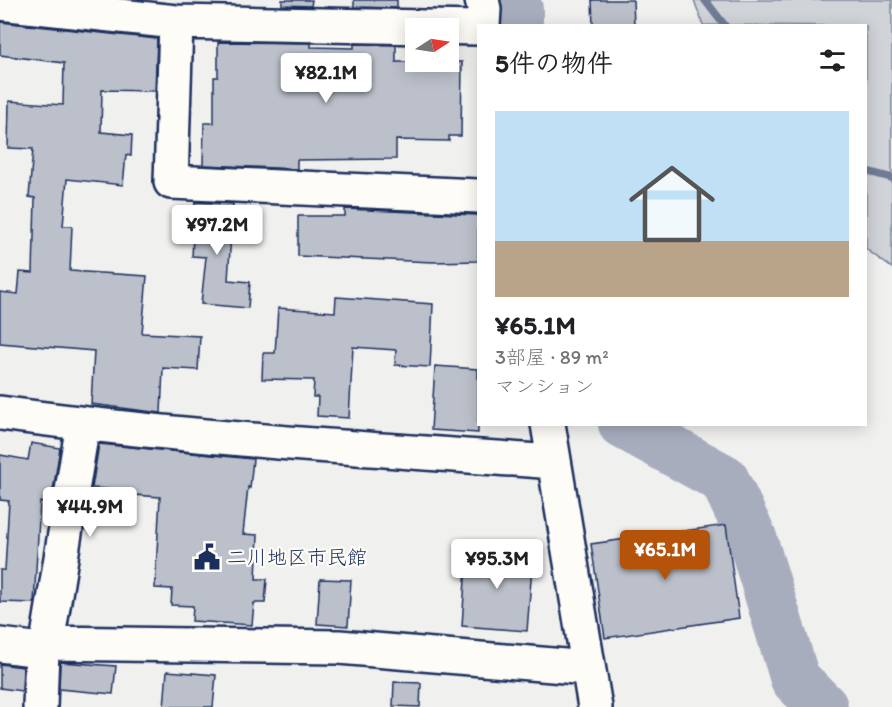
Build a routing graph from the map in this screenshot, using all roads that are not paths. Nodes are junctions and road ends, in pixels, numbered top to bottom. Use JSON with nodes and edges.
{"nodes":[{"id":1,"x":482,"y":0,"type":"edge"},
{"id":2,"x":0,"y":3,"type":"edge"},
{"id":3,"x":176,"y":22,"type":"junction"},
{"id":4,"x":483,"y":24,"type":"edge"},
{"id":5,"x":477,"y":28,"type":"edge"},
{"id":6,"x":477,"y":196,"type":"edge"},
{"id":7,"x":0,"y":413,"type":"edge"},
{"id":8,"x":83,"y":424,"type":"junction"},
{"id":9,"x":548,"y":426,"type":"edge"},
{"id":10,"x":554,"y":462,"type":"junction"},
{"id":11,"x":0,"y":645,"type":"edge"},
{"id":12,"x":45,"y":647,"type":"junction"},
{"id":13,"x":588,"y":668,"type":"junction"},
{"id":14,"x":40,"y":707,"type":"edge"},
{"id":15,"x":595,"y":707,"type":"edge"}],
"edges":[{"from":1,"to":4,"type":"street"},
{"from":2,"to":3,"type":"street"},
{"from":3,"to":5,"type":"street"},
{"from":3,"to":6,"type":"street"},
{"from":7,"to":8,"type":"street"},
{"from":8,"to":10,"type":"street"},
{"from":8,"to":12,"type":"street"},
{"from":9,"to":10,"type":"street"},
{"from":10,"to":13,"type":"street"},
{"from":11,"to":12,"type":"street"},
{"from":12,"to":13,"type":"street"},
{"from":12,"to":14,"type":"street"},
{"from":13,"to":15,"type":"street"}]}
